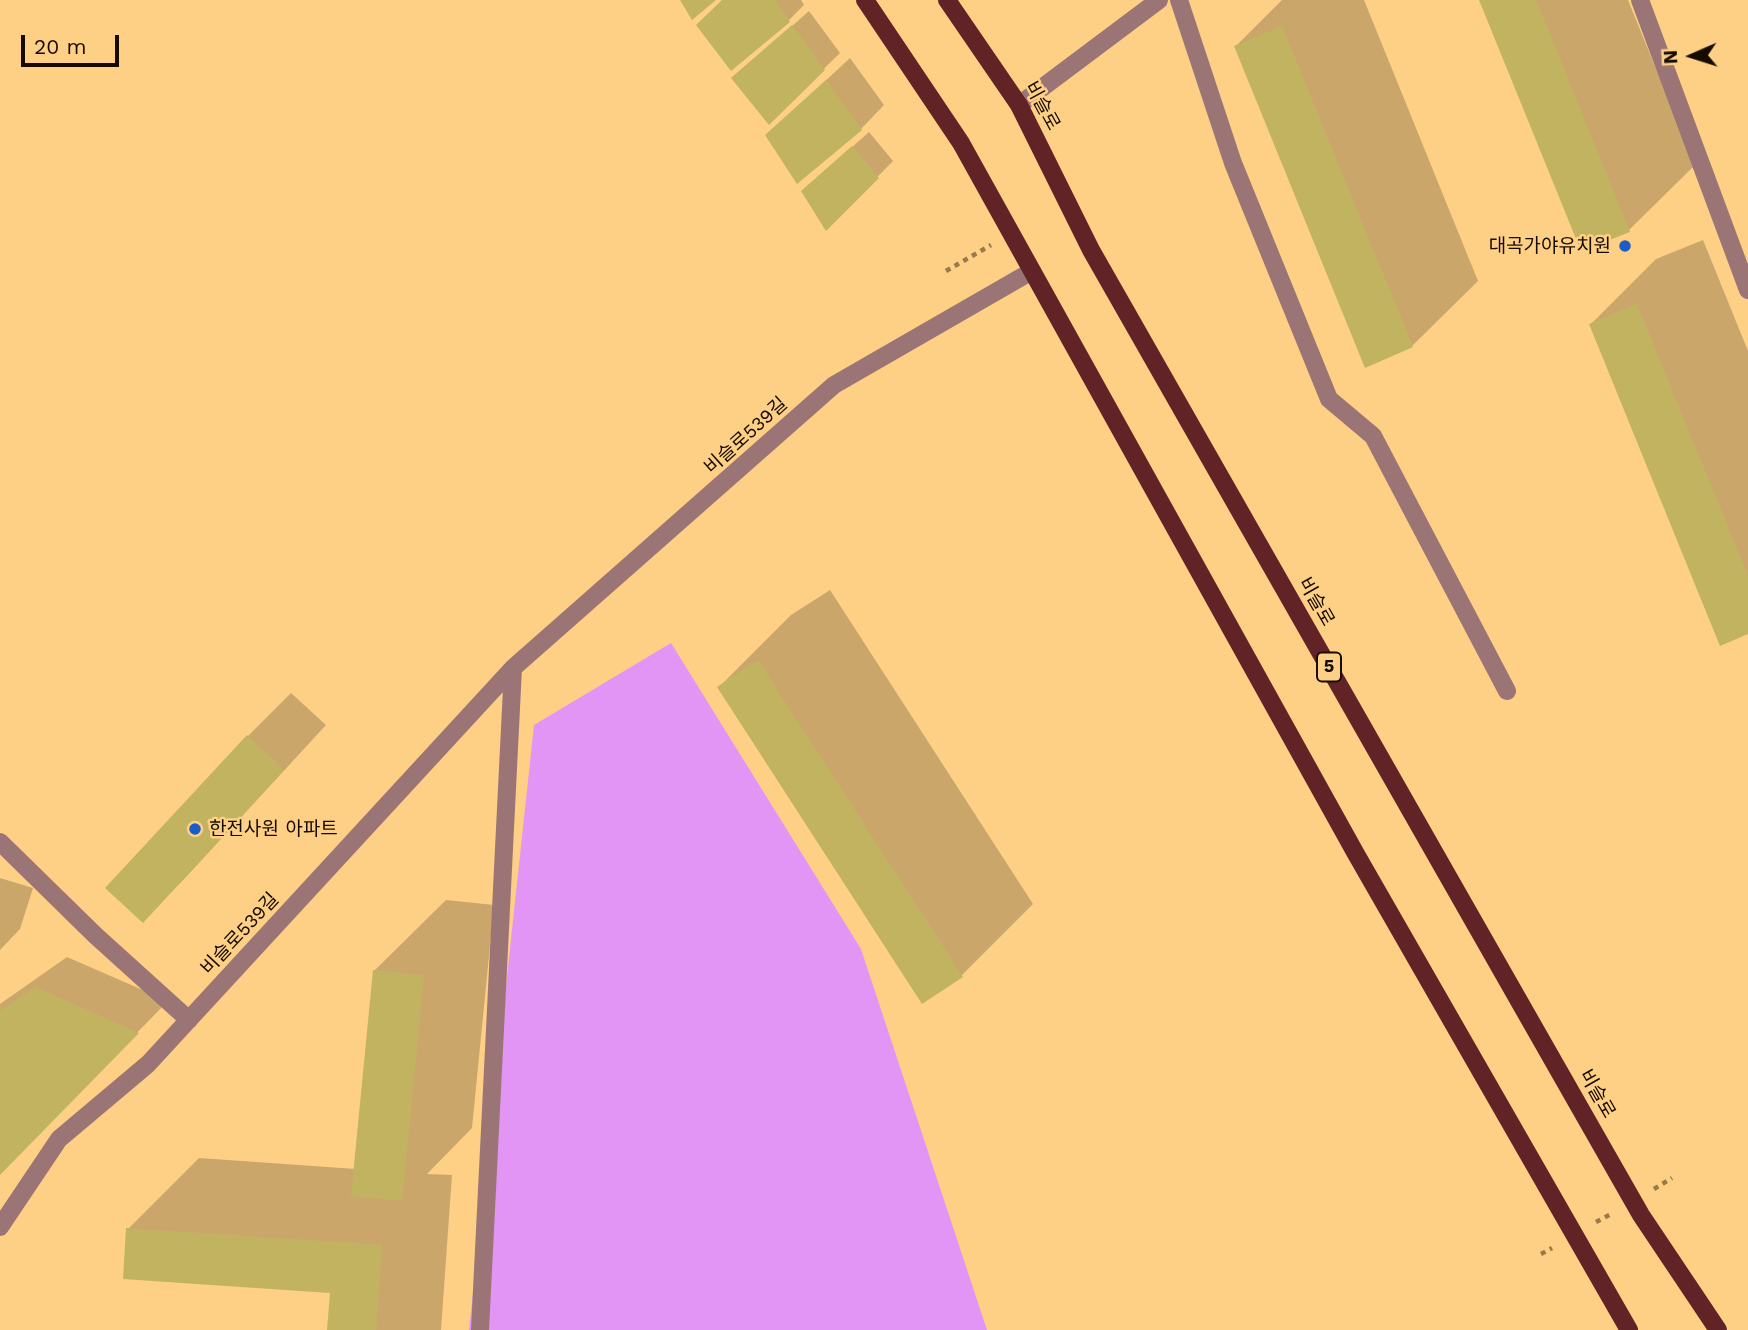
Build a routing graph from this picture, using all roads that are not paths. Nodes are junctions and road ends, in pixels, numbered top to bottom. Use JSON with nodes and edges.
{"nodes":[{"id":1,"x":865,"y":0,"type":"edge"},
{"id":2,"x":947,"y":0,"type":"edge"},
{"id":3,"x":1159,"y":0,"type":"edge"},
{"id":4,"x":1179,"y":0,"type":"edge"},
{"id":5,"x":1640,"y":0,"type":"edge"},
{"id":6,"x":1019,"y":105,"type":"junction"},
{"id":7,"x":1032,"y":271,"type":"junction"},
{"id":8,"x":1748,"y":290,"type":"edge"},
{"id":9,"x":513,"y":668,"type":"junction"},
{"id":10,"x":1507,"y":691,"type":"dead end"},
{"id":11,"x":0,"y":842,"type":"edge"},
{"id":12,"x":189,"y":1020,"type":"junction"},
{"id":13,"x":0,"y":1227,"type":"edge"},
{"id":14,"x":480,"y":1330,"type":"edge"},
{"id":15,"x":1629,"y":1330,"type":"edge"},
{"id":16,"x":1718,"y":1330,"type":"edge"}],
"edges":[{"from":1,"to":7,"type":"main road"},
{"from":2,"to":6,"type":"main road","name":"비슬로","number":"5"},
{"from":3,"to":6,"type":"street"},
{"from":4,"to":10,"type":"street"},
{"from":5,"to":8,"type":"street"},
{"from":6,"to":16,"type":"main road","name":"비슬로","number":"5"},
{"from":7,"to":9,"type":"street","name":"비슬로539길"},
{"from":7,"to":15,"type":"main road"},
{"from":9,"to":12,"type":"street","name":"비슬로539길"},
{"from":9,"to":14,"type":"street"},
{"from":11,"to":12,"type":"street"},
{"from":12,"to":13,"type":"street","name":"비슬로539길"}]}
